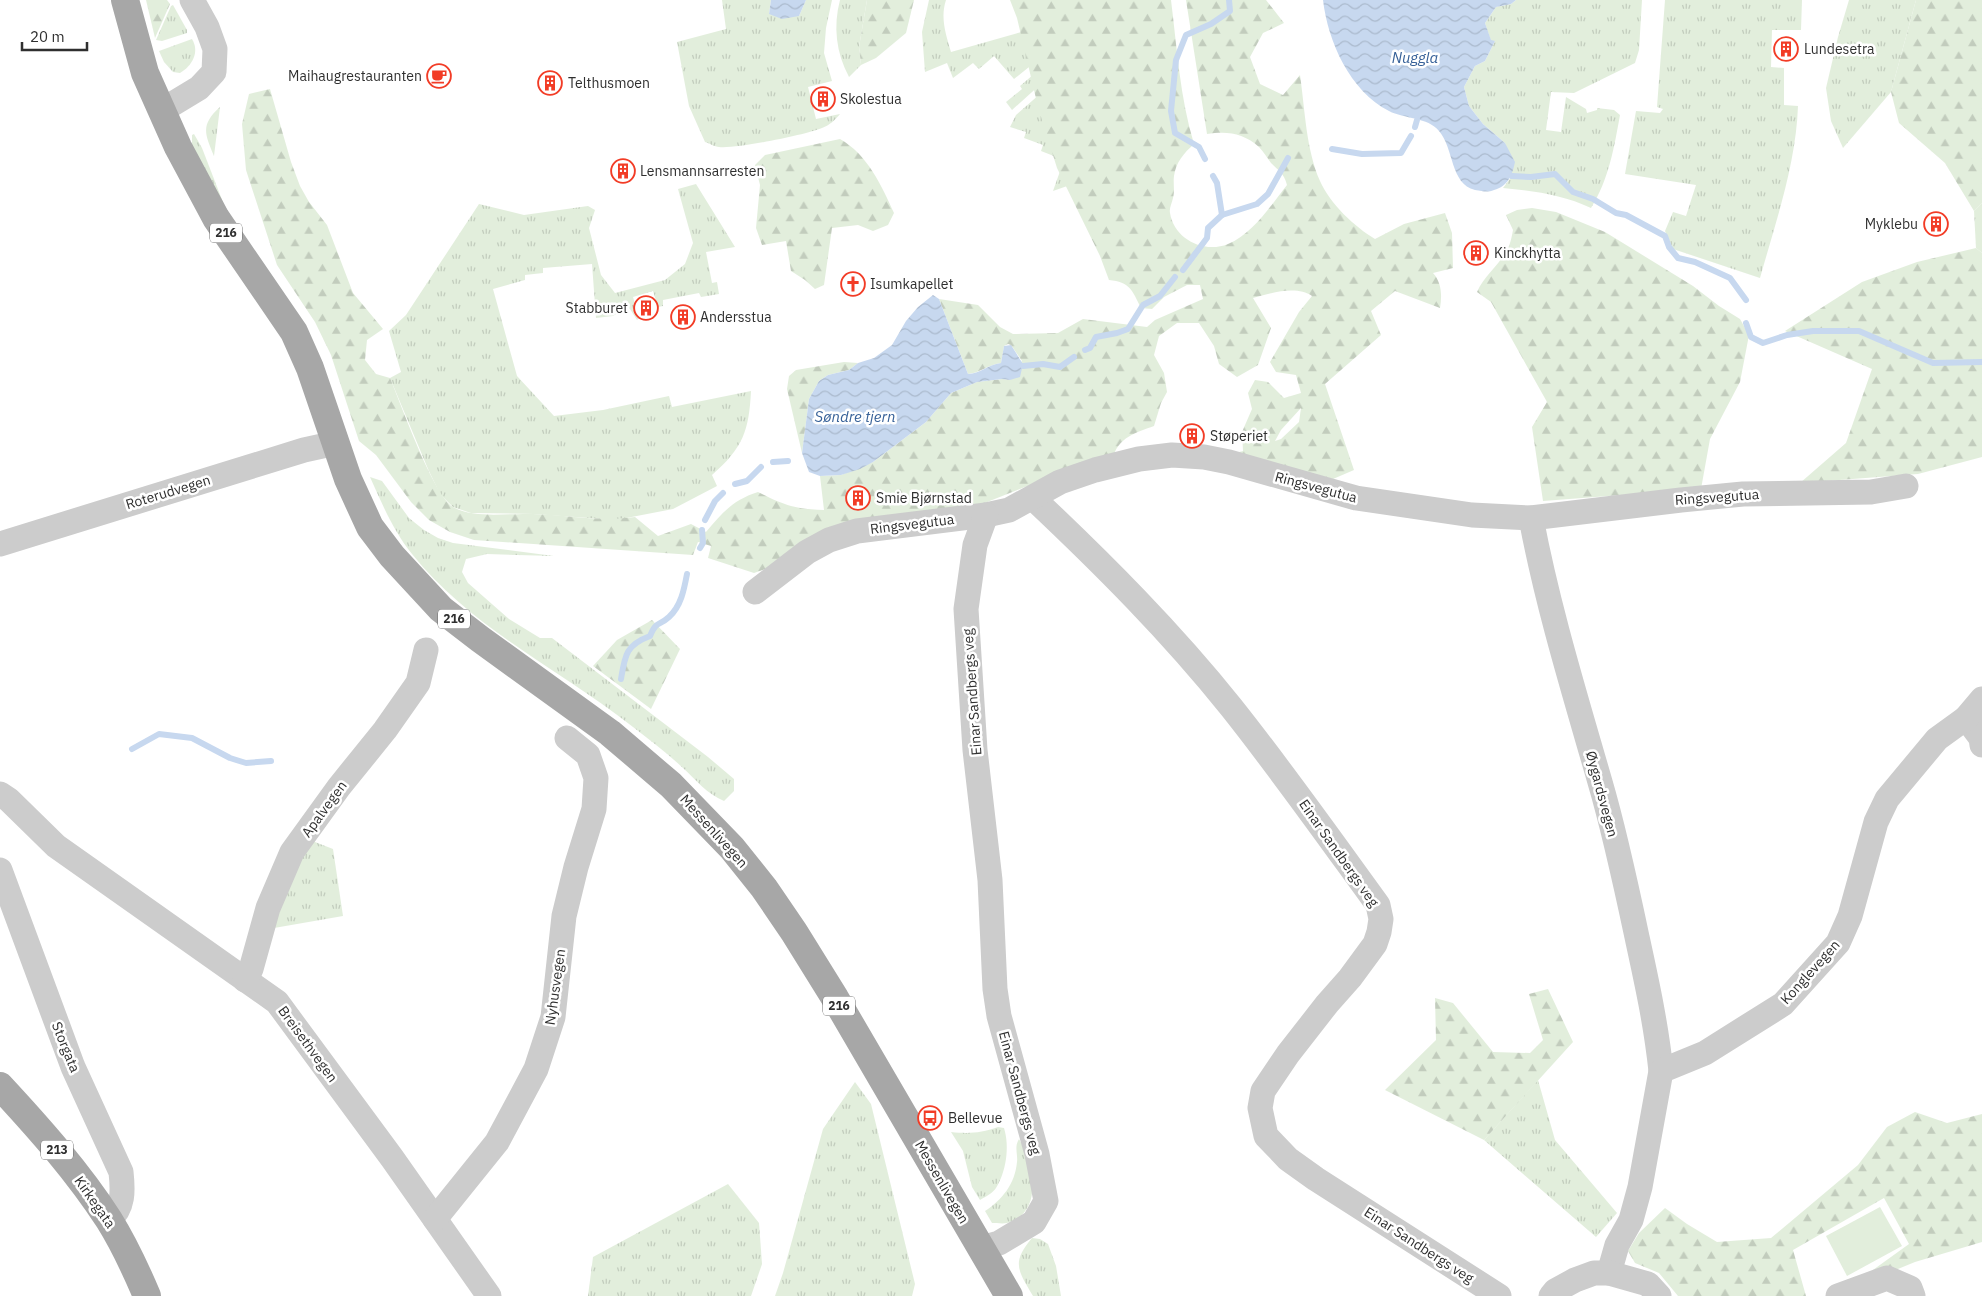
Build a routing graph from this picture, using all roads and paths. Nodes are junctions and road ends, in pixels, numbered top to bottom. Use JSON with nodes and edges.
{"nodes":[{"id":1,"x":125,"y":0,"type":"edge"},
{"id":2,"x":192,"y":0,"type":"edge"},
{"id":3,"x":161,"y":111,"type":"junction"},
{"id":4,"x":336,"y":443,"type":"junction"},
{"id":5,"x":1906,"y":486,"type":"dead end"},
{"id":6,"x":1033,"y":498,"type":"junction"},
{"id":7,"x":986,"y":515,"type":"junction"},
{"id":8,"x":1531,"y":518,"type":"junction"},
{"id":9,"x":0,"y":544,"type":"edge"},
{"id":10,"x":755,"y":592,"type":"dead end"},
{"id":11,"x":426,"y":650,"type":"dead end"},
{"id":12,"x":1982,"y":699,"type":"edge"},
{"id":13,"x":1966,"y":718,"type":"junction"},
{"id":14,"x":567,"y":738,"type":"dead end"},
{"id":15,"x":1982,"y":746,"type":"edge"},
{"id":16,"x":0,"y":794,"type":"edge"},
{"id":17,"x":0,"y":870,"type":"edge"},
{"id":18,"x":245,"y":980,"type":"junction"},
{"id":19,"x":1661,"y":1072,"type":"junction"},
{"id":20,"x":0,"y":1086,"type":"edge"},
{"id":21,"x":435,"y":1219,"type":"junction"},
{"id":22,"x":108,"y":1220,"type":"junction"},
{"id":23,"x":981,"y":1248,"type":"junction"},
{"id":24,"x":1609,"y":1273,"type":"junction"},
{"id":25,"x":147,"y":1296,"type":"edge"},
{"id":26,"x":489,"y":1296,"type":"edge"},
{"id":27,"x":1009,"y":1296,"type":"edge"},
{"id":28,"x":1499,"y":1296,"type":"edge"},
{"id":29,"x":1551,"y":1296,"type":"edge"},
{"id":30,"x":1659,"y":1296,"type":"edge"},
{"id":31,"x":1838,"y":1296,"type":"edge"},
{"id":32,"x":1913,"y":1296,"type":"edge"}],
"edges":[{"from":1,"to":3,"type":"main road","number":"216"},
{"from":2,"to":3,"type":"street"},
{"from":3,"to":4,"type":"main road","number":"216"},
{"from":4,"to":9,"type":"street","name":"Roterudvegen"},
{"from":4,"to":23,"type":"main road","name":"Messenlivegen","number":"216"},
{"from":5,"to":8,"type":"street","name":"Ringsvegutua"},
{"from":6,"to":7,"type":"street","name":"Ringsvegutua"},
{"from":6,"to":8,"type":"street","name":"Ringsvegutua"},
{"from":6,"to":28,"type":"street","name":"Einar Sandbergs veg"},
{"from":7,"to":10,"type":"street","name":"Ringsvegutua"},
{"from":7,"to":23,"type":"street","name":"Einar Sandbergs veg"},
{"from":8,"to":19,"type":"street","name":"Øygardsvegen"},
{"from":11,"to":18,"type":"street","name":"Apalvegen"},
{"from":12,"to":13,"type":"street","name":"Konglevegen"},
{"from":13,"to":15,"type":"street"},
{"from":13,"to":19,"type":"street","name":"Konglevegen"},
{"from":14,"to":21,"type":"street","name":"Nyhusvegen"},
{"from":16,"to":18,"type":"street","name":"Breisethvegen"},
{"from":17,"to":22,"type":"street","name":"Storgata"},
{"from":18,"to":21,"type":"street","name":"Breisethvegen"},
{"from":19,"to":24,"type":"street"},
{"from":20,"to":22,"type":"main road","name":"Kirkegata","number":"213"},
{"from":21,"to":26,"type":"street","name":"Breisethvegen"},
{"from":22,"to":25,"type":"main road","name":"Kirkegata","number":"213"},
{"from":23,"to":27,"type":"main road","name":"Messenlivegen","number":"216"},
{"from":24,"to":29,"type":"street"},
{"from":24,"to":30,"type":"street"},
{"from":31,"to":32,"type":"street"}]}
